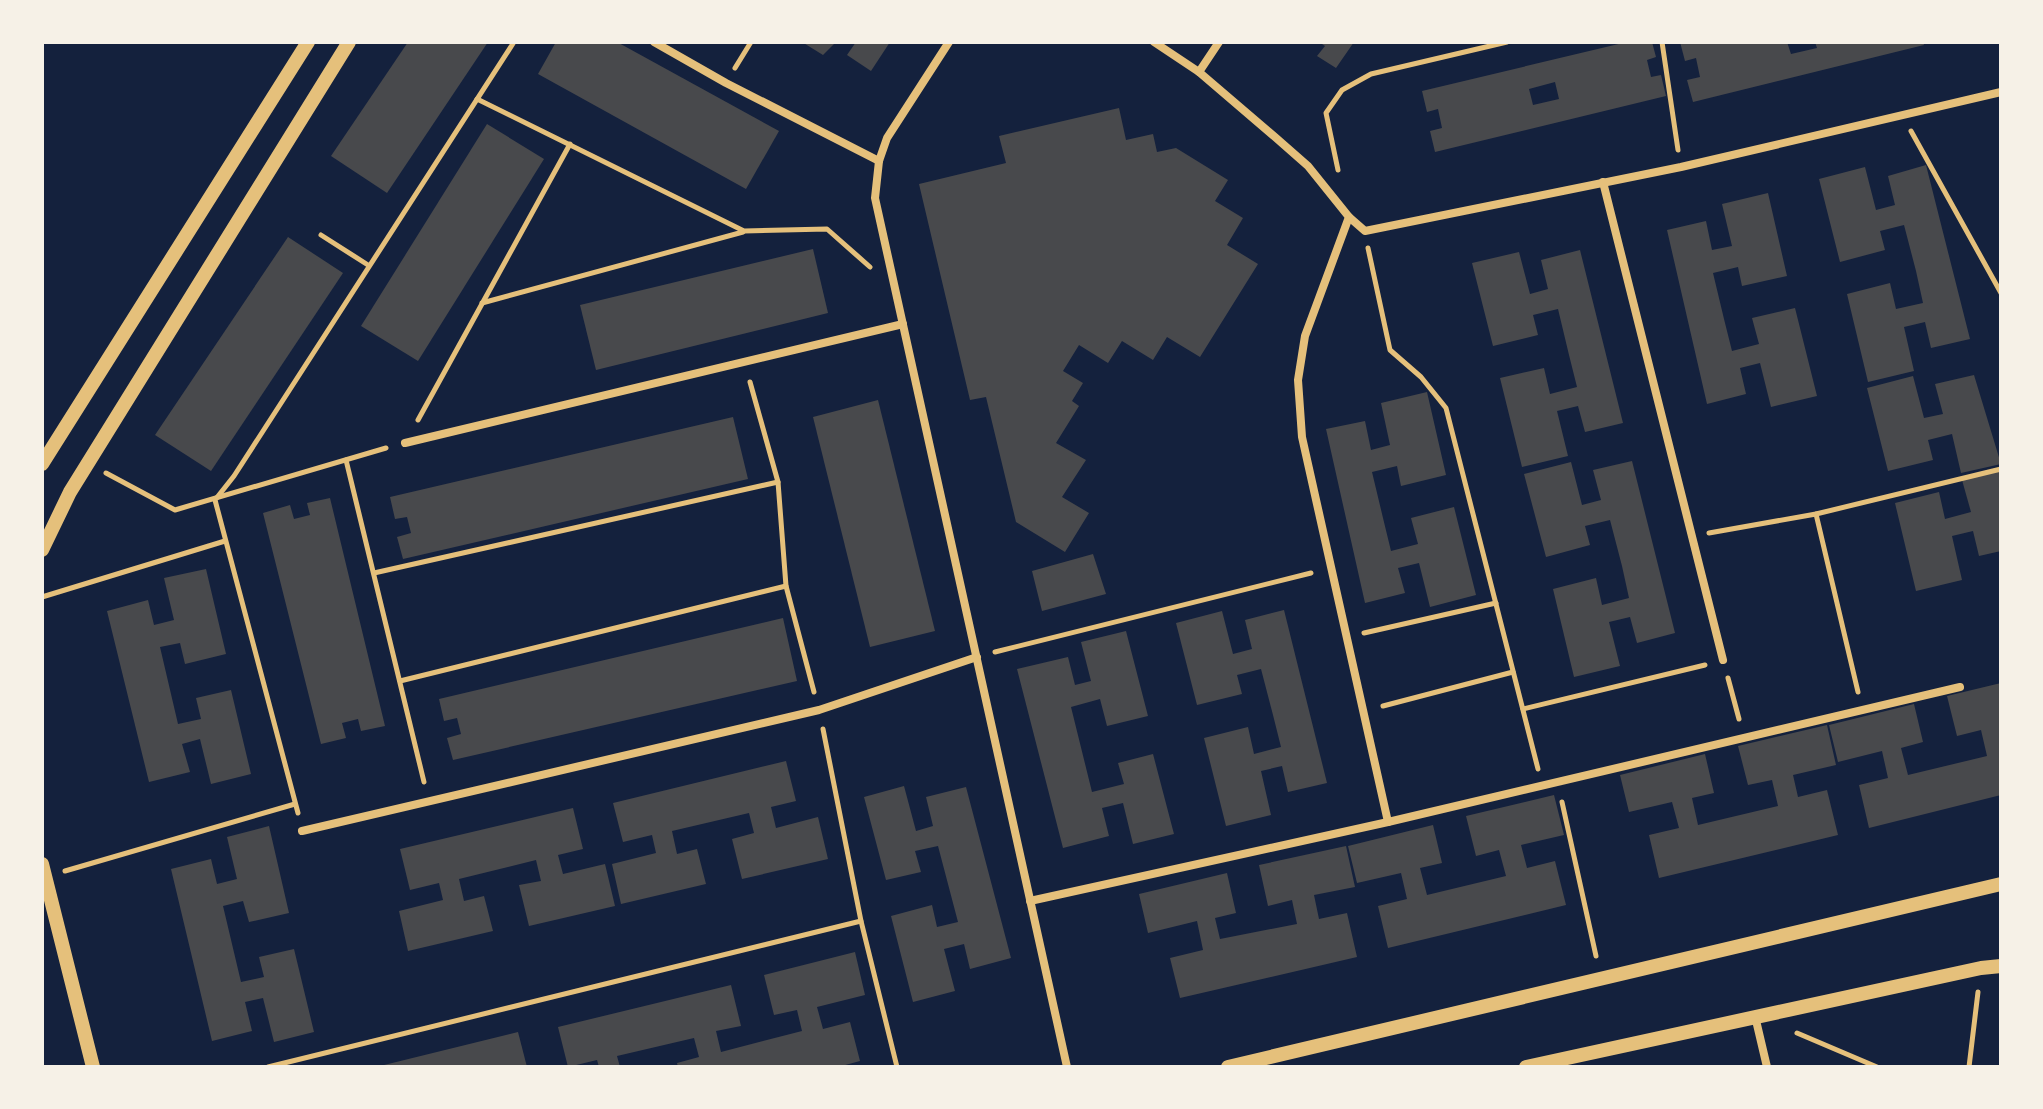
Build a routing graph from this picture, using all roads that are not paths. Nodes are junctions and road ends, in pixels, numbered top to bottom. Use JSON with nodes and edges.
{"nodes":[{"id":1,"x":308,"y":42,"type":"edge"},
{"id":2,"x":349,"y":42,"type":"edge"},
{"id":3,"x":654,"y":42,"type":"edge"},
{"id":4,"x":949,"y":42,"type":"edge"},
{"id":5,"x":1154,"y":42,"type":"edge"},
{"id":6,"x":1219,"y":42,"type":"edge"},
{"id":7,"x":1199,"y":72,"type":"junction"},
{"id":8,"x":2001,"y":92,"type":"edge"},
{"id":9,"x":879,"y":161,"type":"junction"},
{"id":10,"x":1603,"y":182,"type":"junction"},
{"id":11,"x":1349,"y":217,"type":"junction"},
{"id":12,"x":903,"y":324,"type":"junction"},
{"id":13,"x":405,"y":443,"type":"road end"},
{"id":14,"x":42,"y":464,"type":"edge"},
{"id":15,"x":42,"y":550,"type":"edge"},
{"id":16,"x":977,"y":657,"type":"junction"},
{"id":17,"x":1723,"y":660,"type":"road end"},
{"id":18,"x":1960,"y":687,"type":"dead end"},
{"id":19,"x":1388,"y":822,"type":"junction"},
{"id":20,"x":302,"y":831,"type":"road end"},
{"id":21,"x":44,"y":870,"type":"edge"},
{"id":22,"x":2001,"y":884,"type":"edge"},
{"id":23,"x":1030,"y":901,"type":"junction"},
{"id":24,"x":2001,"y":966,"type":"edge"},
{"id":25,"x":1755,"y":1016,"type":"junction"},
{"id":26,"x":93,"y":1067,"type":"edge"},
{"id":27,"x":1067,"y":1067,"type":"edge"},
{"id":28,"x":1228,"y":1067,"type":"edge"},
{"id":29,"x":1526,"y":1067,"type":"edge"},
{"id":30,"x":1767,"y":1067,"type":"edge"}],
"edges":[{"from":1,"to":14,"type":"street"},
{"from":2,"to":15,"type":"street"},
{"from":3,"to":9,"type":"street"},
{"from":4,"to":9,"type":"street"},
{"from":5,"to":7,"type":"street"},
{"from":6,"to":7,"type":"street"},
{"from":7,"to":11,"type":"street"},
{"from":8,"to":10,"type":"street"},
{"from":9,"to":12,"type":"street"},
{"from":10,"to":11,"type":"street"},
{"from":10,"to":17,"type":"street"},
{"from":11,"to":19,"type":"street"},
{"from":12,"to":13,"type":"street"},
{"from":12,"to":16,"type":"street"},
{"from":16,"to":20,"type":"street"},
{"from":16,"to":23,"type":"street"},
{"from":18,"to":19,"type":"street"},
{"from":19,"to":23,"type":"street"},
{"from":21,"to":26,"type":"street"},
{"from":22,"to":28,"type":"street"},
{"from":23,"to":27,"type":"street"},
{"from":24,"to":25,"type":"street"},
{"from":25,"to":29,"type":"street"},
{"from":25,"to":30,"type":"street"}]}
